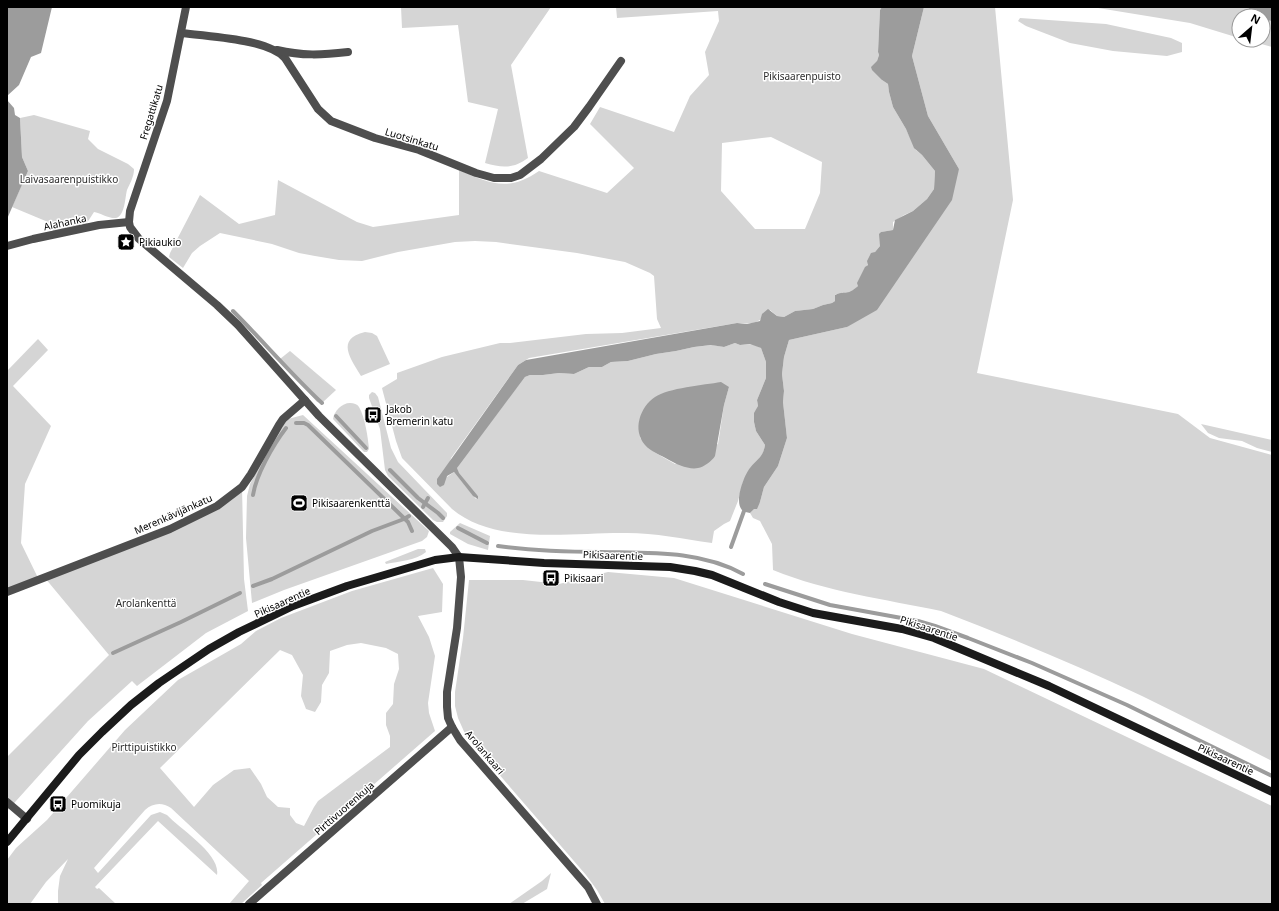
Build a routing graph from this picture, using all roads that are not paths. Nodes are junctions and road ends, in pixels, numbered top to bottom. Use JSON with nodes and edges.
{"nodes":[{"id":1,"x":186,"y":7,"type":"edge"},
{"id":2,"x":181,"y":33,"type":"junction"},
{"id":3,"x":273,"y":49,"type":"junction"},
{"id":4,"x":348,"y":52,"type":"dead end"},
{"id":5,"x":620,"y":61,"type":"dead end"},
{"id":6,"x":129,"y":222,"type":"junction"},
{"id":7,"x":7,"y":246,"type":"edge"},
{"id":8,"x":305,"y":400,"type":"junction"},
{"id":9,"x":460,"y":557,"type":"junction"},
{"id":10,"x":7,"y":592,"type":"edge"},
{"id":11,"x":452,"y":727,"type":"junction"},
{"id":12,"x":1272,"y":792,"type":"edge"},
{"id":13,"x":7,"y":802,"type":"edge"},
{"id":14,"x":27,"y":819,"type":"junction"},
{"id":15,"x":7,"y":842,"type":"edge"},
{"id":16,"x":249,"y":904,"type":"edge"},
{"id":17,"x":596,"y":904,"type":"edge"}],
"edges":[{"from":1,"to":2,"type":"street","name":"Fregattikatu"},
{"from":2,"to":3,"type":"street","name":"Luotsinkatu"},
{"from":2,"to":6,"type":"street","name":"Fregattikatu"},
{"from":3,"to":4,"type":"street"},
{"from":3,"to":5,"type":"street","name":"Luotsinkatu"},
{"from":6,"to":7,"type":"street","name":"Alahanka"},
{"from":6,"to":8,"type":"street"},
{"from":8,"to":9,"type":"street"},
{"from":8,"to":10,"type":"street","name":"Merenkävijänkatu"},
{"from":9,"to":11,"type":"street","name":"Arolankaari"},
{"from":9,"to":12,"type":"street","name":"Pikisaarentie"},
{"from":9,"to":14,"type":"street","name":"Pikisaarentie"},
{"from":11,"to":16,"type":"street","name":"Pirttivuorenkuja"},
{"from":11,"to":17,"type":"street","name":"Arolankaari"},
{"from":13,"to":14,"type":"street"},
{"from":14,"to":15,"type":"street","name":"Pikisaarentie"}]}
